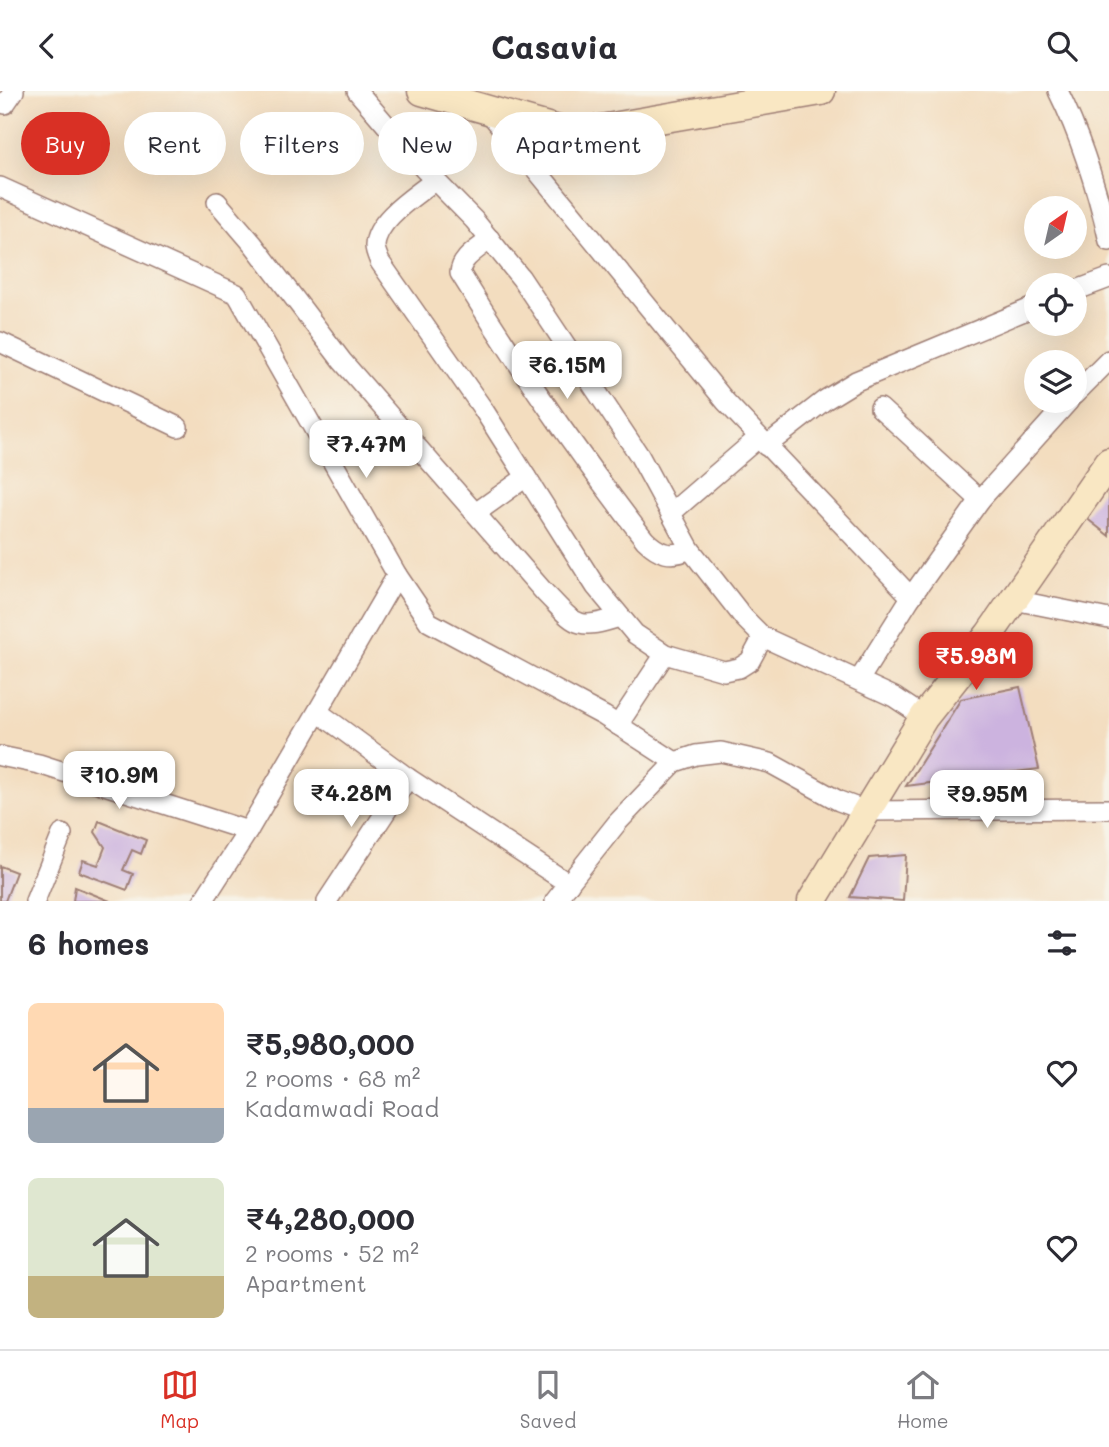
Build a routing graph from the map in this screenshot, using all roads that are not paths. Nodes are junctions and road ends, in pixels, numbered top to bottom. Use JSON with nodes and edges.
{"nodes":[{"id":1,"x":357,"y":91,"type":"edge"},
{"id":2,"x":422,"y":91,"type":"edge"},
{"id":3,"x":821,"y":91,"type":"edge"},
{"id":4,"x":1058,"y":91,"type":"edge"},
{"id":5,"x":488,"y":110,"type":"junction"},
{"id":6,"x":435,"y":180,"type":"junction"},
{"id":7,"x":0,"y":187,"type":"edge"},
{"id":8,"x":217,"y":202,"type":"dead end"},
{"id":9,"x":490,"y":239,"type":"junction"},
{"id":10,"x":1109,"y":241,"type":"edge"},
{"id":11,"x":1109,"y":278,"type":"edge"},
{"id":12,"x":1087,"y":286,"type":"edge"},
{"id":13,"x":1024,"y":311,"type":"edge"},
{"id":14,"x":0,"y":342,"type":"edge"},
{"id":15,"x":1109,"y":360,"type":"edge"},
{"id":16,"x":1087,"y":382,"type":"edge"},
{"id":17,"x":880,"y":408,"type":"dead end"},
{"id":18,"x":1058,"y":413,"type":"edge"},
{"id":19,"x":178,"y":427,"type":"dead end"},
{"id":20,"x":762,"y":442,"type":"junction"},
{"id":21,"x":1109,"y":462,"type":"edge"},
{"id":22,"x":526,"y":477,"type":"junction"},
{"id":23,"x":980,"y":500,"type":"junction"},
{"id":24,"x":477,"y":512,"type":"junction"},
{"id":25,"x":671,"y":513,"type":"junction"},
{"id":26,"x":690,"y":549,"type":"junction"},
{"id":27,"x":397,"y":575,"type":"junction"},
{"id":28,"x":911,"y":597,"type":"junction"},
{"id":29,"x":1014,"y":600,"type":"junction"},
{"id":30,"x":619,"y":617,"type":"junction"},
{"id":31,"x":1109,"y":619,"type":"edge"},
{"id":32,"x":763,"y":637,"type":"junction"},
{"id":33,"x":665,"y":654,"type":"junction"},
{"id":34,"x":859,"y":680,"type":"junction"},
{"id":35,"x":318,"y":712,"type":"junction"},
{"id":36,"x":924,"y":717,"type":"junction"},
{"id":37,"x":618,"y":725,"type":"junction"},
{"id":38,"x":0,"y":756,"type":"edge"},
{"id":39,"x":675,"y":762,"type":"junction"},
{"id":40,"x":408,"y":778,"type":"junction"},
{"id":41,"x":1109,"y":809,"type":"edge"},
{"id":42,"x":866,"y":811,"type":"junction"},
{"id":43,"x":248,"y":831,"type":"junction"},
{"id":44,"x":62,"y":834,"type":"dead end"},
{"id":45,"x":569,"y":884,"type":"junction"},
{"id":46,"x":35,"y":901,"type":"edge"},
{"id":47,"x":203,"y":901,"type":"edge"},
{"id":48,"x":327,"y":901,"type":"edge"},
{"id":49,"x":555,"y":901,"type":"edge"},
{"id":50,"x":812,"y":901,"type":"edge"}],
"edges":[{"from":1,"to":6,"type":"street"},
{"from":2,"to":5,"type":"street"},
{"from":3,"to":5,"type":"street"},
{"from":4,"to":10,"type":"street"},
{"from":5,"to":20,"type":"street"},
{"from":6,"to":9,"type":"street"},
{"from":6,"to":22,"type":"street"},
{"from":7,"to":27,"type":"street"},
{"from":8,"to":24,"type":"street"},
{"from":9,"to":25,"type":"street"},
{"from":9,"to":26,"type":"street"},
{"from":11,"to":12,"type":"street"},
{"from":13,"to":20,"type":"street"},
{"from":14,"to":19,"type":"street"},
{"from":15,"to":16,"type":"street"},
{"from":17,"to":23,"type":"street"},
{"from":18,"to":23,"type":"street"},
{"from":20,"to":25,"type":"street"},
{"from":20,"to":28,"type":"street"},
{"from":21,"to":29,"type":"street"},
{"from":22,"to":24,"type":"street"},
{"from":22,"to":30,"type":"street"},
{"from":23,"to":28,"type":"street"},
{"from":24,"to":30,"type":"street"},
{"from":25,"to":26,"type":"street"},
{"from":26,"to":32,"type":"street"},
{"from":27,"to":35,"type":"street"},
{"from":27,"to":37,"type":"street"},
{"from":28,"to":34,"type":"street"},
{"from":29,"to":31,"type":"street"},
{"from":29,"to":36,"type":"street"},
{"from":30,"to":33,"type":"street"},
{"from":32,"to":33,"type":"street"},
{"from":32,"to":34,"type":"street"},
{"from":33,"to":37,"type":"street"},
{"from":34,"to":36,"type":"street"},
{"from":35,"to":40,"type":"street"},
{"from":35,"to":43,"type":"street"},
{"from":36,"to":42,"type":"street"},
{"from":37,"to":39,"type":"street"},
{"from":38,"to":43,"type":"street"},
{"from":39,"to":42,"type":"street"},
{"from":39,"to":45,"type":"street"},
{"from":40,"to":45,"type":"street"},
{"from":40,"to":48,"type":"street"},
{"from":41,"to":42,"type":"street"},
{"from":42,"to":50,"type":"street"},
{"from":43,"to":47,"type":"street"},
{"from":44,"to":46,"type":"street"},
{"from":45,"to":49,"type":"street"}]}
